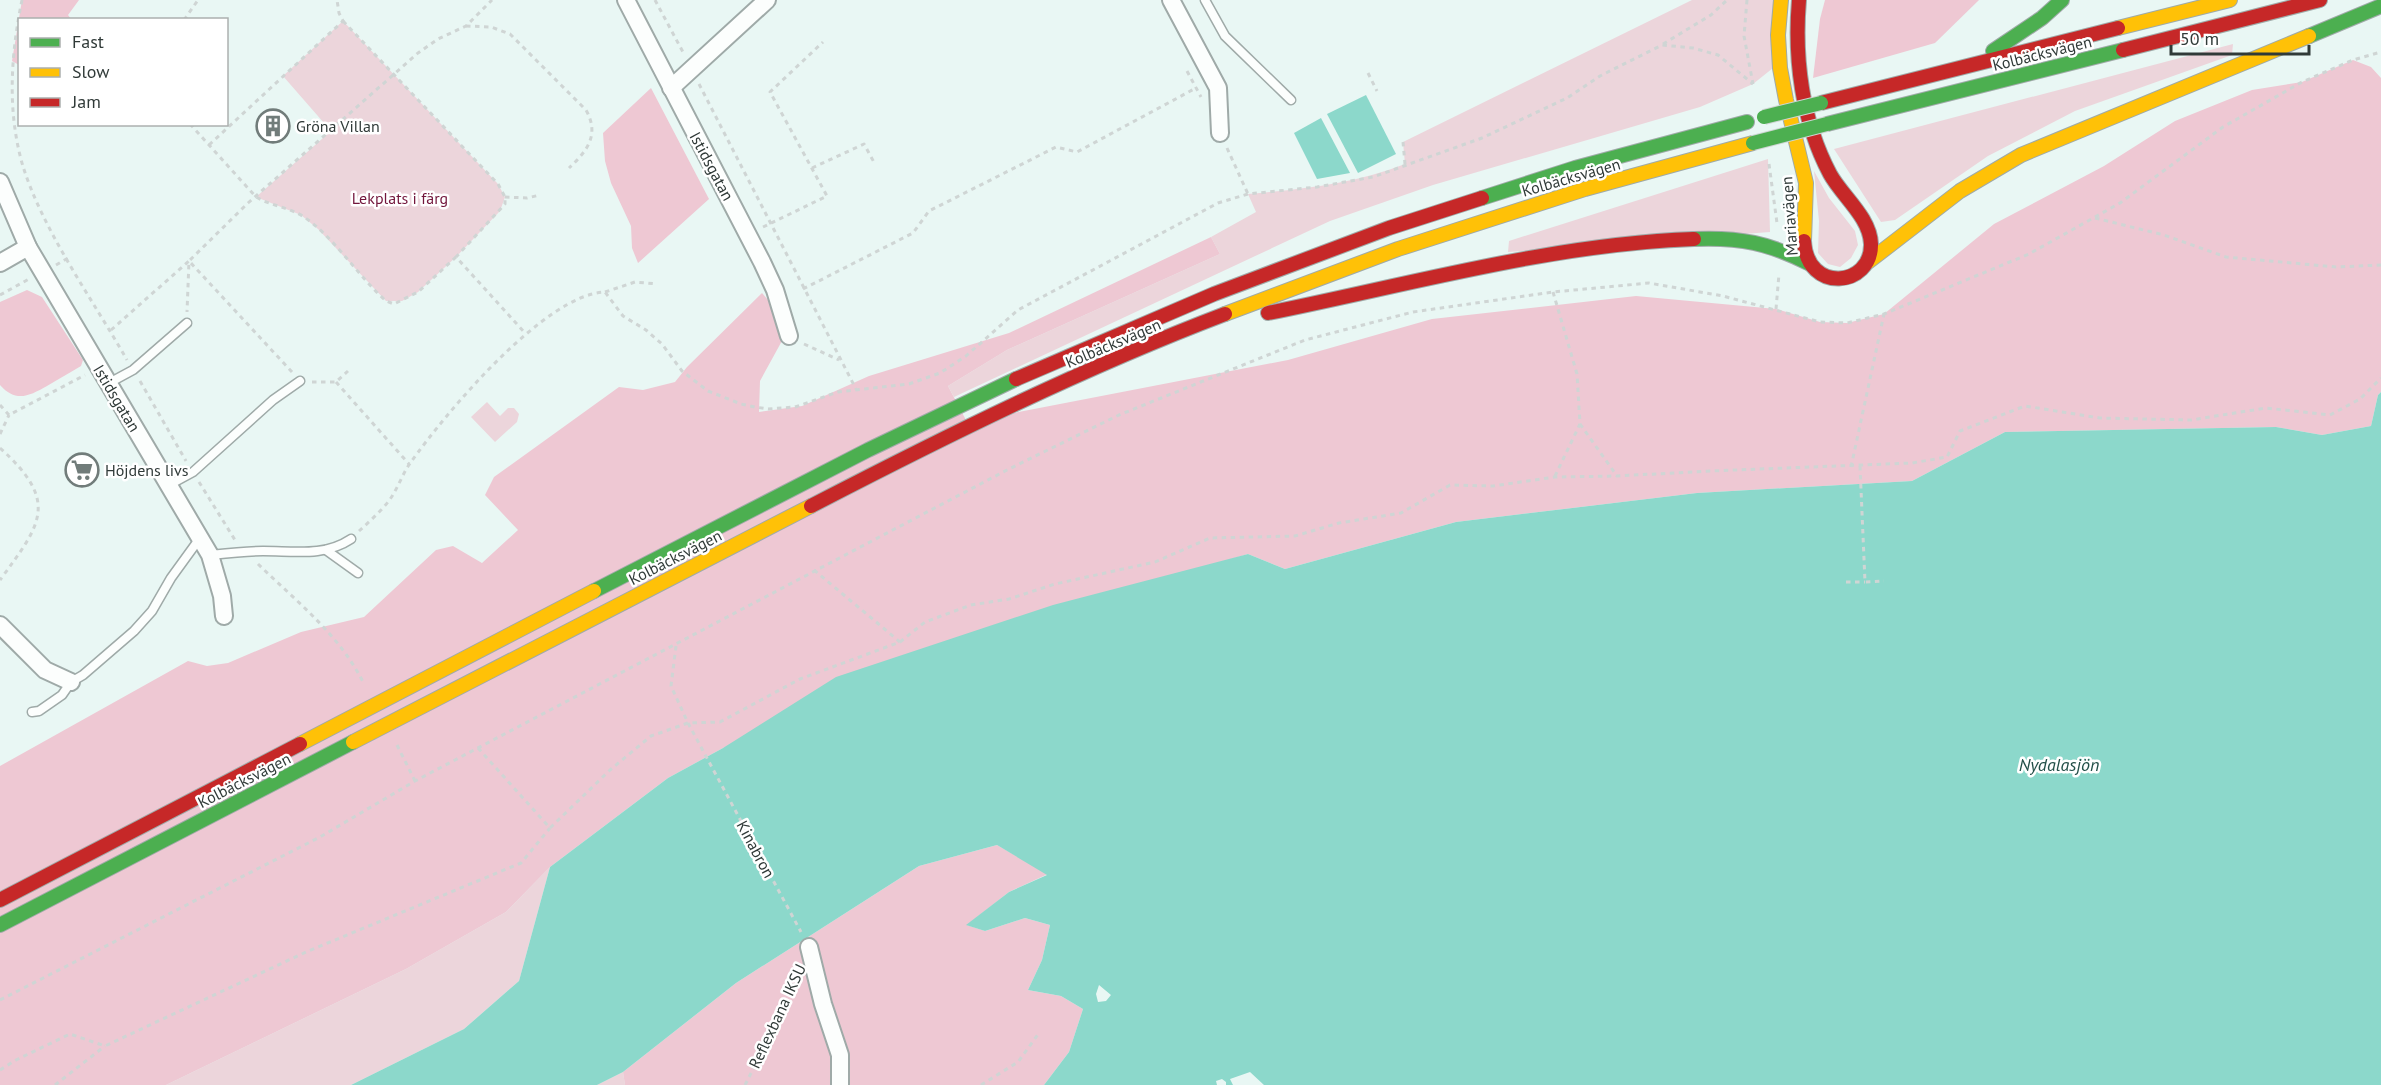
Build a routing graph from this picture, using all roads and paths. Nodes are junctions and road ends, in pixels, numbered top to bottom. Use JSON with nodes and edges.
{"nodes":[{"id":1,"x":22,"y":0,"type":"edge"},
{"id":2,"x":198,"y":0,"type":"edge"},
{"id":3,"x":338,"y":0,"type":"edge"},
{"id":4,"x":492,"y":0,"type":"edge"},
{"id":5,"x":626,"y":0,"type":"edge"},
{"id":6,"x":655,"y":0,"type":"edge"},
{"id":7,"x":766,"y":0,"type":"edge"},
{"id":8,"x":1171,"y":0,"type":"edge"},
{"id":9,"x":1205,"y":0,"type":"edge"},
{"id":10,"x":1727,"y":0,"type":"edge"},
{"id":11,"x":1746,"y":0,"type":"edge"},
{"id":12,"x":1781,"y":0,"type":"edge"},
{"id":13,"x":1799,"y":0,"type":"edge"},
{"id":14,"x":2062,"y":0,"type":"edge"},
{"id":15,"x":2230,"y":0,"type":"edge"},
{"id":16,"x":2320,"y":0,"type":"edge"},
{"id":17,"x":2381,"y":6,"type":"edge"},
{"id":18,"x":18,"y":18,"type":"edge"},
{"id":19,"x":185,"y":18,"type":"edge"},
{"id":20,"x":18,"y":21,"type":"edge"},
{"id":21,"x":344,"y":21,"type":"junction"},
{"id":22,"x":466,"y":26,"type":"junction"},
{"id":23,"x":823,"y":42,"type":"dead end"},
{"id":24,"x":1662,"y":45,"type":"junction"},
{"id":25,"x":2381,"y":52,"type":"edge"},
{"id":26,"x":1974,"y":64,"type":"junction"},
{"id":27,"x":691,"y":68,"type":"junction"},
{"id":28,"x":1368,"y":73,"type":"dead end"},
{"id":29,"x":396,"y":75,"type":"junction"},
{"id":30,"x":671,"y":88,"type":"junction"},
{"id":31,"x":1196,"y":88,"type":"dead end"},
{"id":32,"x":1377,"y":91,"type":"dead end"},
{"id":33,"x":1291,"y":100,"type":"dead end"},
{"id":34,"x":192,"y":126,"type":"edge"},
{"id":35,"x":1220,"y":133,"type":"dead end"},
{"id":36,"x":1403,"y":142,"type":"dead end"},
{"id":37,"x":209,"y":144,"type":"junction"},
{"id":38,"x":875,"y":164,"type":"dead end"},
{"id":39,"x":1406,"y":164,"type":"junction"},
{"id":40,"x":569,"y":168,"type":"dead end"},
{"id":41,"x":812,"y":168,"type":"junction"},
{"id":42,"x":0,"y":182,"type":"edge"},
{"id":43,"x":540,"y":195,"type":"dead end"},
{"id":44,"x":256,"y":197,"type":"junction"},
{"id":45,"x":505,"y":197,"type":"junction"},
{"id":46,"x":2094,"y":217,"type":"junction"},
{"id":47,"x":769,"y":224,"type":"junction"},
{"id":48,"x":747,"y":234,"type":"junction"},
{"id":49,"x":28,"y":247,"type":"junction"},
{"id":50,"x":456,"y":257,"type":"junction"},
{"id":51,"x":189,"y":261,"type":"junction"},
{"id":52,"x":0,"y":262,"type":"edge"},
{"id":53,"x":1868,"y":262,"type":"junction"},
{"id":54,"x":1810,"y":264,"type":"junction"},
{"id":55,"x":2381,"y":265,"type":"edge"},
{"id":56,"x":657,"y":284,"type":"dead end"},
{"id":57,"x":803,"y":289,"type":"junction"},
{"id":58,"x":605,"y":292,"type":"junction"},
{"id":59,"x":1553,"y":292,"type":"junction"},
{"id":60,"x":1884,"y":314,"type":"junction"},
{"id":61,"x":1205,"y":322,"type":"junction"},
{"id":62,"x":187,"y":323,"type":"joint"},
{"id":63,"x":111,"y":330,"type":"junction"},
{"id":64,"x":526,"y":334,"type":"junction"},
{"id":65,"x":789,"y":336,"type":"joint"},
{"id":66,"x":841,"y":361,"type":"junction"},
{"id":67,"x":99,"y":367,"type":"junction"},
{"id":68,"x":133,"y":370,"type":"junction"},
{"id":69,"x":348,"y":371,"type":"dead end"},
{"id":70,"x":2381,"y":378,"type":"edge"},
{"id":71,"x":300,"y":381,"type":"junction"},
{"id":72,"x":336,"y":382,"type":"junction"},
{"id":73,"x":109,"y":383,"type":"junction"},
{"id":74,"x":855,"y":389,"type":"junction"},
{"id":75,"x":0,"y":405,"type":"edge"},
{"id":76,"x":9,"y":415,"type":"junction"},
{"id":77,"x":1580,"y":424,"type":"junction"},
{"id":78,"x":0,"y":434,"type":"edge"},
{"id":79,"x":0,"y":448,"type":"edge"},
{"id":80,"x":410,"y":464,"type":"junction"},
{"id":81,"x":1860,"y":466,"type":"junction"},
{"id":82,"x":1851,"y":467,"type":"junction"},
{"id":83,"x":193,"y":472,"type":"junction"},
{"id":84,"x":1617,"y":476,"type":"junction"},
{"id":85,"x":1555,"y":477,"type":"junction"},
{"id":86,"x":169,"y":485,"type":"junction"},
{"id":87,"x":200,"y":538,"type":"junction"},
{"id":88,"x":351,"y":539,"type":"joint"},
{"id":89,"x":326,"y":550,"type":"junction"},
{"id":90,"x":245,"y":552,"type":"junction"},
{"id":91,"x":210,"y":555,"type":"junction"},
{"id":92,"x":814,"y":570,"type":"junction"},
{"id":93,"x":358,"y":573,"type":"dead end"},
{"id":94,"x":0,"y":580,"type":"edge"},
{"id":95,"x":1884,"y":581,"type":"dead end"},
{"id":96,"x":1846,"y":582,"type":"dead end"},
{"id":97,"x":1864,"y":582,"type":"junction"},
{"id":98,"x":224,"y":616,"type":"dead end"},
{"id":99,"x":0,"y":625,"type":"edge"},
{"id":100,"x":900,"y":642,"type":"junction"},
{"id":101,"x":676,"y":646,"type":"junction"},
{"id":102,"x":71,"y":682,"type":"junction"},
{"id":103,"x":368,"y":691,"type":"dead end"},
{"id":104,"x":32,"y":712,"type":"dead end"},
{"id":105,"x":688,"y":723,"type":"junction"},
{"id":106,"x":392,"y":736,"type":"dead end"},
{"id":107,"x":478,"y":748,"type":"junction"},
{"id":108,"x":415,"y":781,"type":"junction"},
{"id":109,"x":550,"y":828,"type":"junction"},
{"id":110,"x":0,"y":900,"type":"edge"},
{"id":111,"x":0,"y":925,"type":"edge"},
{"id":112,"x":809,"y":947,"type":"junction"},
{"id":113,"x":0,"y":1000,"type":"edge"},
{"id":114,"x":1039,"y":1033,"type":"dead end"},
{"id":115,"x":105,"y":1046,"type":"junction"},
{"id":116,"x":0,"y":1070,"type":"edge"},
{"id":117,"x":55,"y":1085,"type":"edge"},
{"id":118,"x":745,"y":1085,"type":"edge"},
{"id":119,"x":840,"y":1085,"type":"edge"},
{"id":120,"x":981,"y":1085,"type":"edge"}],
"edges":[{"from":1,"to":18,"type":"path"},
{"from":2,"to":19,"type":"path"},
{"from":3,"to":21,"type":"path"},
{"from":4,"to":22,"type":"path"},
{"from":5,"to":30,"type":"street","name":"Istidsgatan"},
{"from":6,"to":27,"type":"path"},
{"from":7,"to":27,"type":"street"},
{"from":8,"to":35,"type":"street"},
{"from":9,"to":33,"type":"lane"},
{"from":10,"to":24,"type":"path"},
{"from":11,"to":24,"type":"path"},
{"from":12,"to":54,"type":"main road","name":"Mariavägen"},
{"from":13,"to":53,"type":"main road"},
{"from":14,"to":26,"type":"main road"},
{"from":15,"to":26,"type":"main road","name":"Kolbäcksvägen"},
{"from":16,"to":61,"type":"main road","name":"Kolbäcksvägen","bridge":true},
{"from":17,"to":53,"type":"main road","name":"Mariavägen"},
{"from":20,"to":63,"type":"path"},
{"from":21,"to":29,"type":"path"},
{"from":21,"to":37,"type":"path"},
{"from":22,"to":29,"type":"path"},
{"from":22,"to":40,"type":"path"},
{"from":23,"to":41,"type":"path"},
{"from":24,"to":39,"type":"path"},
{"from":25,"to":46,"type":"path"},
{"from":26,"to":110,"type":"main road","name":"Kolbäcksvägen","bridge":true},
{"from":27,"to":30,"type":"street"},
{"from":27,"to":47,"type":"path"},
{"from":28,"to":32,"type":"path"},
{"from":29,"to":44,"type":"path"},
{"from":29,"to":45,"type":"path"},
{"from":30,"to":48,"type":"street","name":"Istidsgatan"},
{"from":31,"to":57,"type":"path"},
{"from":34,"to":37,"type":"path"},
{"from":36,"to":39,"type":"path"},
{"from":37,"to":44,"type":"path"},
{"from":38,"to":41,"type":"path"},
{"from":39,"to":74,"type":"path"},
{"from":41,"to":47,"type":"path"},
{"from":42,"to":49,"type":"street","name":"Istidsgatan"},
{"from":43,"to":45,"type":"path"},
{"from":44,"to":50,"type":"path"},
{"from":44,"to":51,"type":"path"},
{"from":45,"to":50,"type":"path"},
{"from":46,"to":55,"type":"path"},
{"from":46,"to":60,"type":"path"},
{"from":47,"to":48,"type":"path"},
{"from":47,"to":57,"type":"path"},
{"from":48,"to":65,"type":"street","name":"Istidsgatan"},
{"from":49,"to":52,"type":"street"},
{"from":49,"to":67,"type":"street","name":"Istidsgatan"},
{"from":50,"to":64,"type":"path"},
{"from":51,"to":62,"type":"path"},
{"from":51,"to":63,"type":"path"},
{"from":51,"to":71,"type":"path"},
{"from":53,"to":54,"type":"main road","name":"Mariavägen"},
{"from":54,"to":61,"type":"main road"},
{"from":56,"to":58,"type":"path"},
{"from":57,"to":66,"type":"path"},
{"from":58,"to":64,"type":"path"},
{"from":58,"to":74,"type":"path"},
{"from":59,"to":60,"type":"path"},
{"from":59,"to":77,"type":"path"},
{"from":59,"to":92,"type":"path"},
{"from":60,"to":82,"type":"path"},
{"from":61,"to":111,"type":"main road","name":"Kolbäcksvägen"},
{"from":62,"to":68,"type":"lane"},
{"from":63,"to":68,"type":"path"},
{"from":64,"to":80,"type":"path"},
{"from":65,"to":66,"type":"path"},
{"from":66,"to":74,"type":"path"},
{"from":67,"to":73,"type":"street","name":"Istidsgatan"},
{"from":67,"to":76,"type":"path"},
{"from":68,"to":73,"type":"lane"},
{"from":68,"to":83,"type":"path"},
{"from":69,"to":72,"type":"path"},
{"from":70,"to":81,"type":"path"},
{"from":71,"to":72,"type":"path"},
{"from":71,"to":83,"type":"lane"},
{"from":72,"to":80,"type":"path"},
{"from":73,"to":86,"type":"street","name":"Istidsgatan"},
{"from":75,"to":76,"type":"path"},
{"from":76,"to":78,"type":"path"},
{"from":77,"to":84,"type":"path"},
{"from":77,"to":85,"type":"path"},
{"from":79,"to":94,"type":"path"},
{"from":80,"to":88,"type":"path"},
{"from":81,"to":82,"type":"path"},
{"from":81,"to":97,"type":"path"},
{"from":82,"to":84,"type":"path"},
{"from":83,"to":86,"type":"lane"},
{"from":83,"to":90,"type":"path"},
{"from":84,"to":85,"type":"path"},
{"from":85,"to":100,"type":"path"},
{"from":86,"to":87,"type":"street","name":"Istidsgatan"},
{"from":87,"to":91,"type":"street","name":"Istidsgatan"},
{"from":87,"to":102,"type":"lane"},
{"from":88,"to":89,"type":"lane"},
{"from":89,"to":90,"type":"lane"},
{"from":89,"to":93,"type":"lane"},
{"from":90,"to":91,"type":"lane"},
{"from":90,"to":103,"type":"path"},
{"from":91,"to":98,"type":"street","name":"Istidsgatan"},
{"from":92,"to":100,"type":"path"},
{"from":92,"to":101,"type":"path"},
{"from":95,"to":97,"type":"path"},
{"from":96,"to":97,"type":"path"},
{"from":99,"to":102,"type":"street"},
{"from":100,"to":105,"type":"path"},
{"from":101,"to":105,"type":"path","name":"Kinabron"},
{"from":101,"to":107,"type":"path"},
{"from":102,"to":104,"type":"lane"},
{"from":105,"to":109,"type":"path"},
{"from":105,"to":112,"type":"path","name":"Kinabron"},
{"from":106,"to":108,"type":"path"},
{"from":107,"to":108,"type":"path"},
{"from":107,"to":109,"type":"path"},
{"from":108,"to":113,"type":"path"},
{"from":109,"to":115,"type":"path"},
{"from":112,"to":118,"type":"path","name":"Reflexbana IKSU"},
{"from":112,"to":119,"type":"street"},
{"from":114,"to":120,"type":"path"},
{"from":115,"to":116,"type":"path"},
{"from":115,"to":117,"type":"path"}]}
